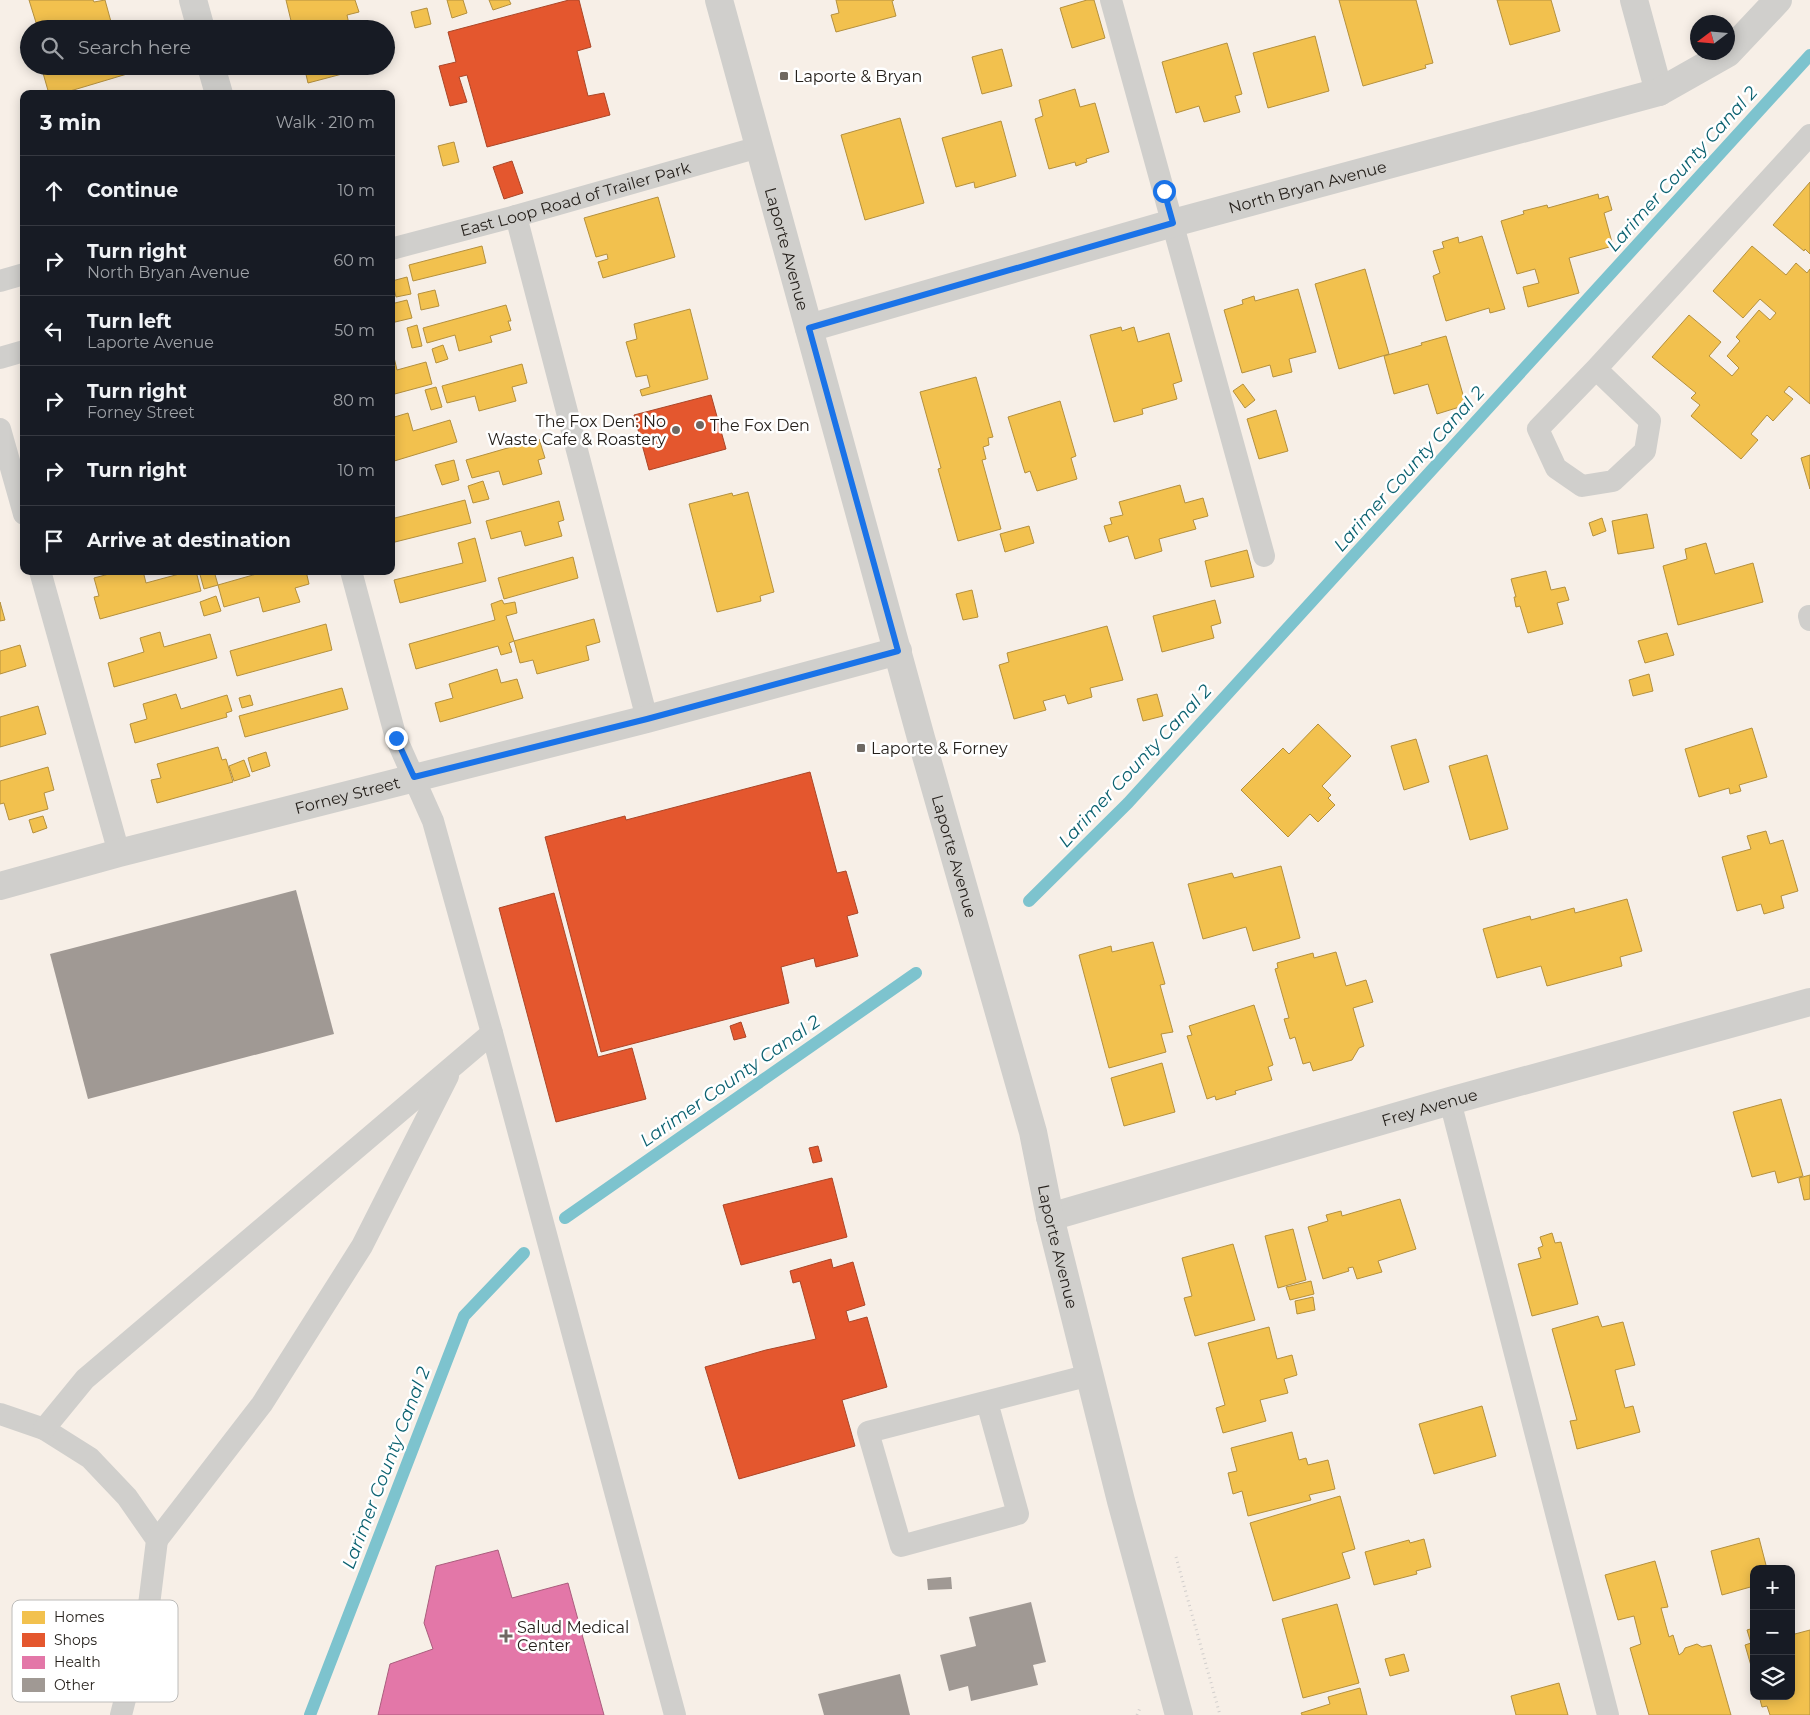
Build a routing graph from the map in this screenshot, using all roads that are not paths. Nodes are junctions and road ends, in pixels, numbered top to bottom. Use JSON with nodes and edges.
{"nodes":[{"id":1,"x":193,"y":0,"type":"edge"},
{"id":2,"x":719,"y":0,"type":"edge"},
{"id":3,"x":1111,"y":0,"type":"edge"},
{"id":4,"x":1634,"y":0,"type":"edge"},
{"id":5,"x":1778,"y":0,"type":"edge"},
{"id":6,"x":199,"y":20,"type":"edge"},
{"id":7,"x":213,"y":75,"type":"edge"},
{"id":8,"x":217,"y":90,"type":"edge"},
{"id":9,"x":1659,"y":92,"type":"junction"},
{"id":10,"x":1810,"y":135,"type":"edge"},
{"id":11,"x":759,"y":147,"type":"junction"},
{"id":12,"x":516,"y":216,"type":"junction"},
{"id":13,"x":1173,"y":223,"type":"junction"},
{"id":14,"x":395,"y":248,"type":"edge"},
{"id":15,"x":20,"y":275,"type":"edge"},
{"id":16,"x":0,"y":281,"type":"edge"},
{"id":17,"x":809,"y":328,"type":"junction"},
{"id":18,"x":20,"y":352,"type":"edge"},
{"id":19,"x":0,"y":358,"type":"edge"},
{"id":20,"x":1596,"y":369,"type":"junction"},
{"id":21,"x":0,"y":429,"type":"edge"},
{"id":22,"x":20,"y":500,"type":"edge"},
{"id":23,"x":1264,"y":556,"type":"dead end"},
{"id":24,"x":41,"y":575,"type":"edge"},
{"id":25,"x":352,"y":575,"type":"edge"},
{"id":26,"x":898,"y":651,"type":"junction"},
{"id":27,"x":647,"y":719,"type":"junction"},
{"id":28,"x":414,"y":777,"type":"junction"},
{"id":29,"x":119,"y":854,"type":"junction"},
{"id":30,"x":0,"y":886,"type":"edge"},
{"id":31,"x":1810,"y":1002,"type":"edge"},
{"id":32,"x":492,"y":1033,"type":"junction"},
{"id":33,"x":453,"y":1066,"type":"junction"},
{"id":34,"x":1450,"y":1101,"type":"junction"},
{"id":35,"x":1050,"y":1218,"type":"junction"},
{"id":36,"x":1090,"y":1375,"type":"junction"},
{"id":37,"x":987,"y":1402,"type":"junction"},
{"id":38,"x":0,"y":1414,"type":"edge"},
{"id":39,"x":44,"y":1429,"type":"junction"},
{"id":40,"x":157,"y":1540,"type":"junction"},
{"id":41,"x":150,"y":1600,"type":"edge"},
{"id":42,"x":123,"y":1702,"type":"edge"},
{"id":43,"x":120,"y":1715,"type":"edge"},
{"id":44,"x":676,"y":1715,"type":"edge"},
{"id":45,"x":1179,"y":1715,"type":"edge"},
{"id":46,"x":1608,"y":1715,"type":"edge"}],
"edges":[{"from":1,"to":6,"type":"street"},
{"from":2,"to":11,"type":"street","name":"Laporte Avenue"},
{"from":3,"to":13,"type":"lane"},
{"from":4,"to":9,"type":"street"},
{"from":5,"to":9,"type":"street","name":"North Bryan Avenue"},
{"from":7,"to":8,"type":"street"},
{"from":9,"to":13,"type":"street","name":"North Bryan Avenue"},
{"from":10,"to":20,"type":"lane"},
{"from":11,"to":12,"type":"lane","name":"East Loop Road of Trailer Park"},
{"from":11,"to":17,"type":"street","name":"Laporte Avenue"},
{"from":12,"to":14,"type":"lane","name":"East Loop Road of Trailer Park"},
{"from":12,"to":27,"type":"lane"},
{"from":13,"to":17,"type":"street","name":"North Bryan Avenue"},
{"from":13,"to":23,"type":"lane"},
{"from":15,"to":16,"type":"lane"},
{"from":17,"to":26,"type":"street","name":"Laporte Avenue"},
{"from":18,"to":19,"type":"lane"},
{"from":20,"to":20,"type":"lane"},
{"from":21,"to":22,"type":"lane"},
{"from":24,"to":29,"type":"lane"},
{"from":25,"to":28,"type":"lane"},
{"from":26,"to":27,"type":"street","name":"Forney Street"},
{"from":26,"to":35,"type":"street","name":"Laporte Avenue"},
{"from":27,"to":28,"type":"street","name":"Forney Street"},
{"from":28,"to":29,"type":"street","name":"Forney Street"},
{"from":28,"to":32,"type":"lane"},
{"from":29,"to":30,"type":"street","name":"Forney Street"},
{"from":31,"to":34,"type":"street","name":"Frey Avenue"},
{"from":32,"to":33,"type":"lane"},
{"from":32,"to":44,"type":"lane"},
{"from":33,"to":39,"type":"lane"},
{"from":33,"to":40,"type":"lane"},
{"from":34,"to":35,"type":"street","name":"Frey Avenue"},
{"from":34,"to":46,"type":"lane"},
{"from":35,"to":36,"type":"street","name":"Laporte Avenue"},
{"from":36,"to":37,"type":"lane"},
{"from":36,"to":45,"type":"street","name":"Laporte Avenue"},
{"from":37,"to":37,"type":"lane"},
{"from":38,"to":39,"type":"lane"},
{"from":39,"to":40,"type":"lane"},
{"from":40,"to":41,"type":"lane"},
{"from":42,"to":43,"type":"lane"}]}
